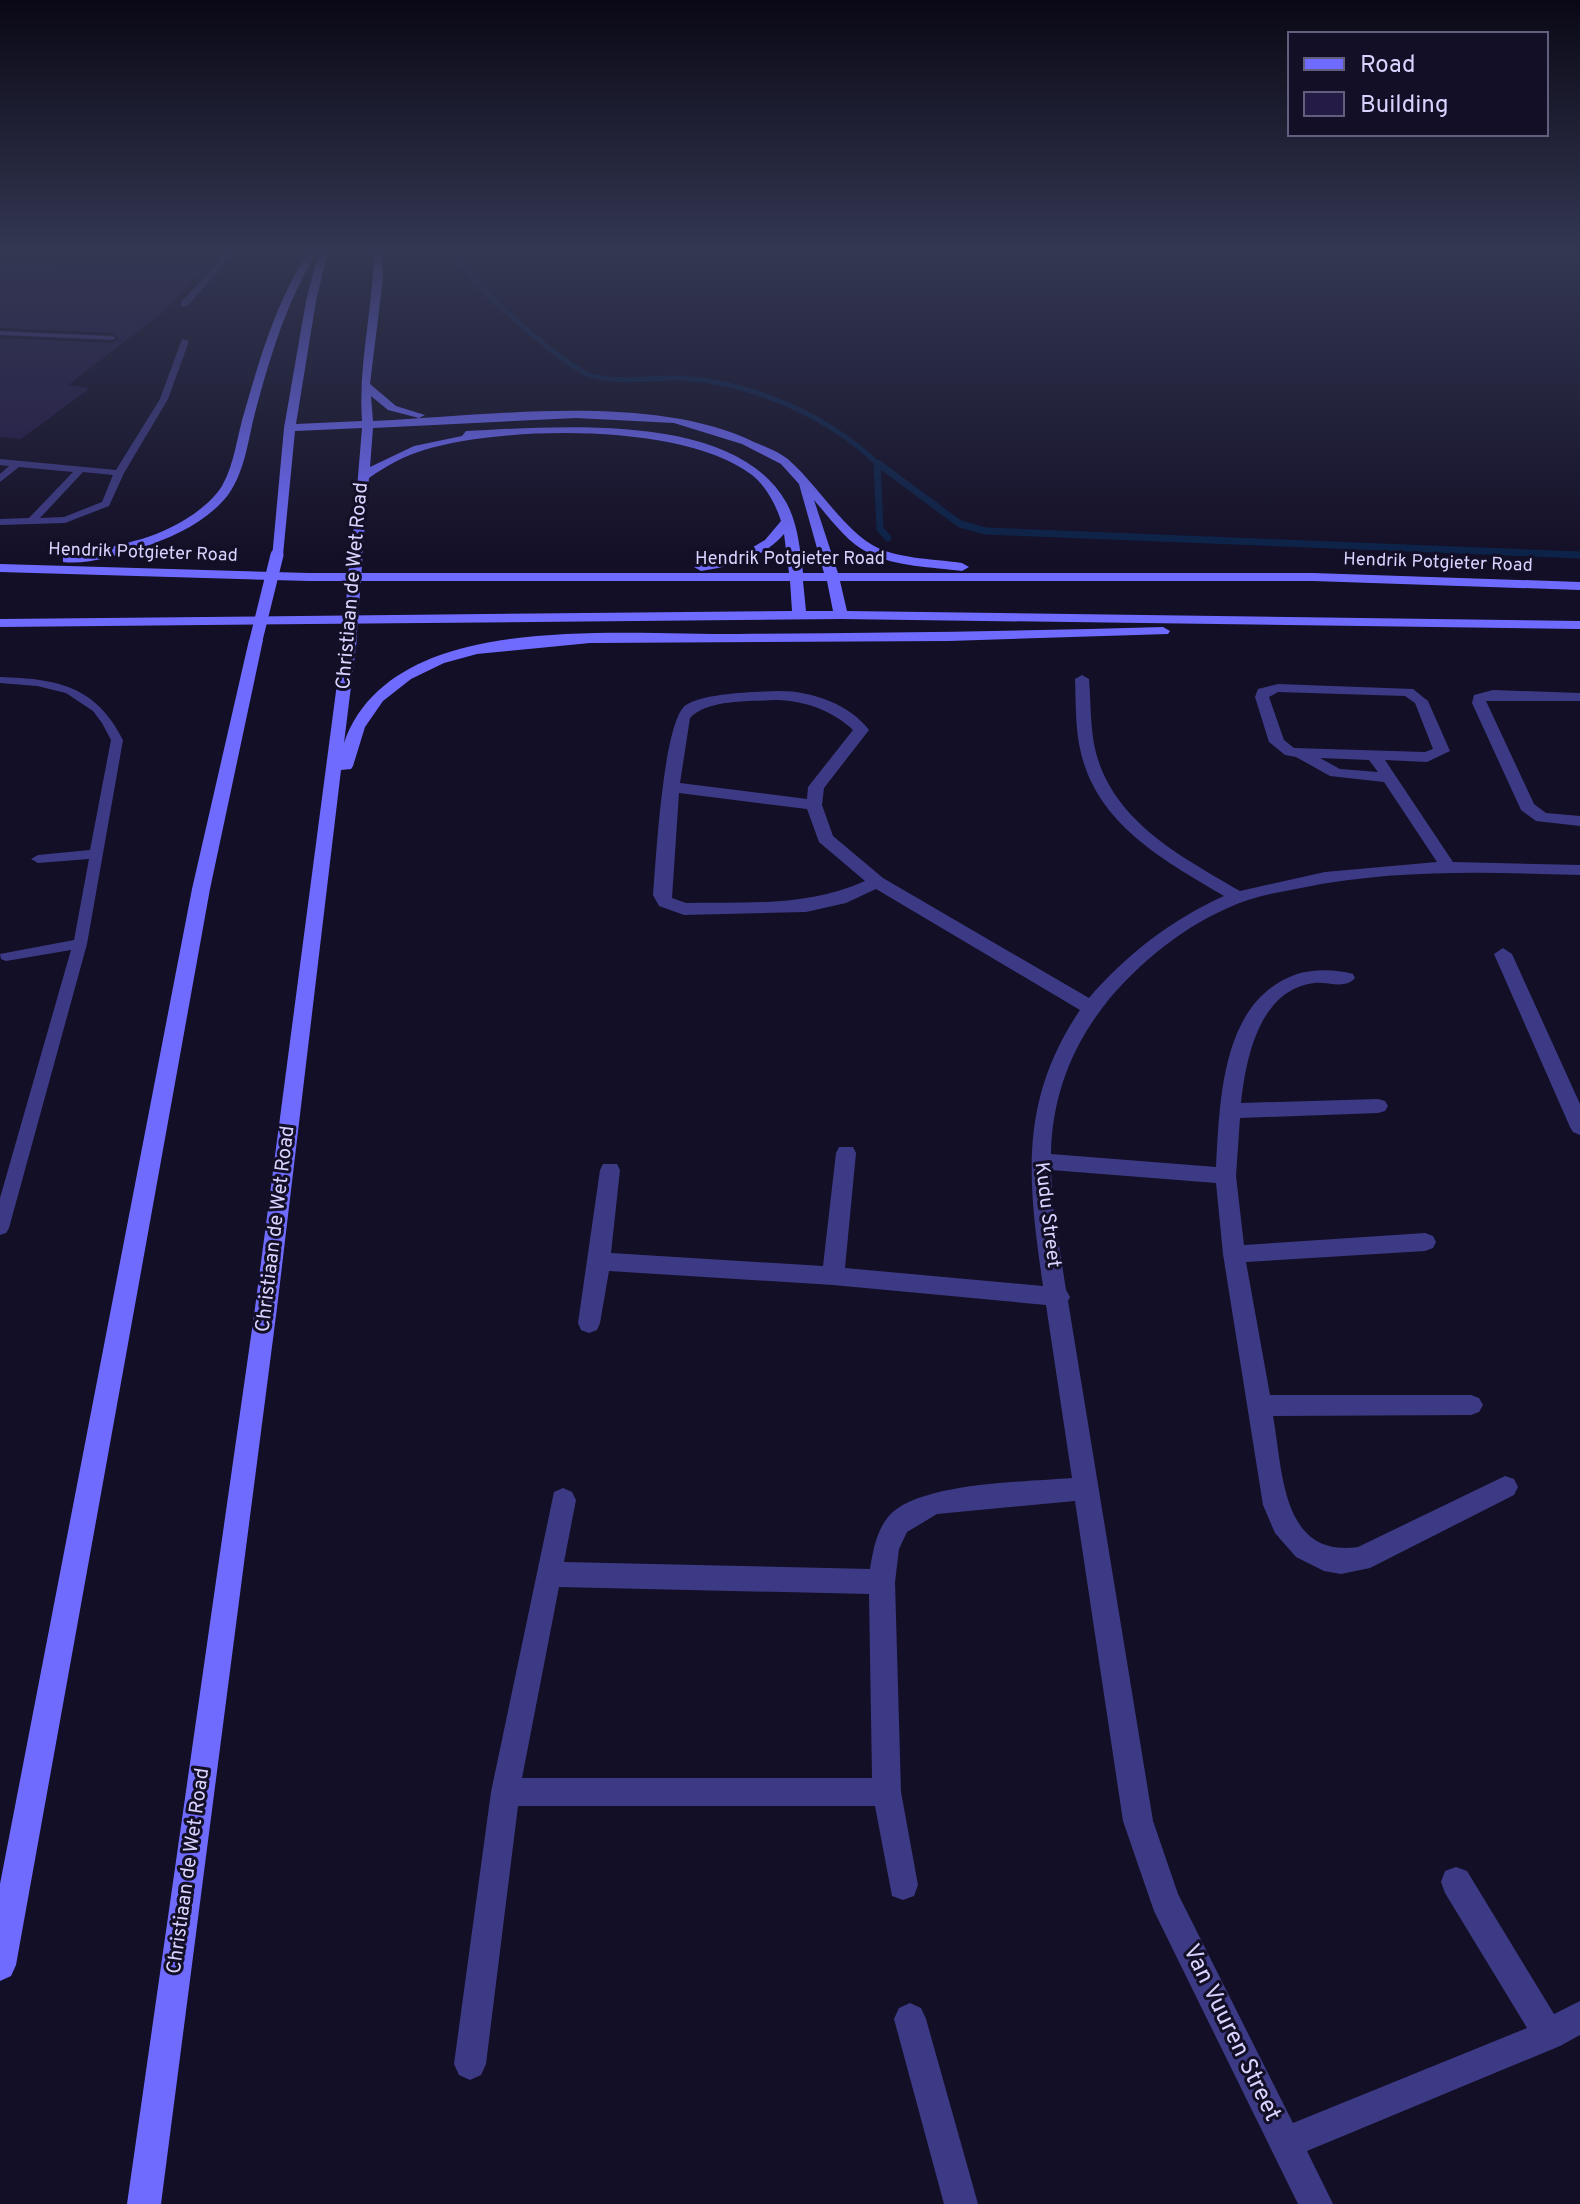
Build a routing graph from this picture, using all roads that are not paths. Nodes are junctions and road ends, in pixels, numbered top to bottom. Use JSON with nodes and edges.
{"nodes":[{"id":1,"x":180,"y":354,"type":"edge"},
{"id":2,"x":268,"y":354,"type":"edge"},
{"id":3,"x":302,"y":354,"type":"edge"},
{"id":4,"x":369,"y":354,"type":"edge"},
{"id":5,"x":365,"y":385,"type":"junction"},
{"id":6,"x":459,"y":421,"type":"junction"},
{"id":7,"x":368,"y":424,"type":"junction"},
{"id":8,"x":511,"y":433,"type":"junction"},
{"id":9,"x":289,"y":434,"type":"junction"},
{"id":10,"x":367,"y":438,"type":"junction"},
{"id":11,"x":0,"y":462,"type":"edge"},
{"id":12,"x":17,"y":463,"type":"junction"},
{"id":13,"x":82,"y":468,"type":"junction"},
{"id":14,"x":119,"y":473,"type":"junction"},
{"id":15,"x":363,"y":477,"type":"junction"},
{"id":16,"x":0,"y":479,"type":"edge"},
{"id":17,"x":804,"y":481,"type":"junction"},
{"id":18,"x":0,"y":522,"type":"edge"},
{"id":19,"x":31,"y":522,"type":"junction"},
{"id":20,"x":786,"y":523,"type":"junction"},
{"id":21,"x":0,"y":566,"type":"edge"},
{"id":22,"x":618,"y":577,"type":"junction"},
{"id":23,"x":835,"y":578,"type":"junction"},
{"id":24,"x":1064,"y":578,"type":"junction"},
{"id":25,"x":796,"y":579,"type":"junction"},
{"id":26,"x":1580,"y":586,"type":"edge"},
{"id":27,"x":799,"y":615,"type":"junction"},
{"id":28,"x":841,"y":615,"type":"junction"},
{"id":29,"x":1435,"y":621,"type":"junction"},
{"id":30,"x":0,"y":623,"type":"edge"},
{"id":31,"x":1580,"y":625,"type":"edge"},
{"id":32,"x":1082,"y":679,"type":"dead end"},
{"id":33,"x":0,"y":680,"type":"edge"},
{"id":34,"x":1580,"y":697,"type":"edge"},
{"id":35,"x":1300,"y":753,"type":"junction"},
{"id":36,"x":1374,"y":755,"type":"junction"},
{"id":37,"x":1389,"y":778,"type":"junction"},
{"id":38,"x":671,"y":787,"type":"junction"},
{"id":39,"x":814,"y":805,"type":"junction"},
{"id":40,"x":1580,"y":821,"type":"edge"},
{"id":41,"x":326,"y":831,"type":"junction"},
{"id":42,"x":96,"y":854,"type":"junction"},
{"id":43,"x":38,"y":859,"type":"dead end"},
{"id":44,"x":1447,"y":865,"type":"junction"},
{"id":45,"x":1580,"y":870,"type":"edge"},
{"id":46,"x":877,"y":882,"type":"junction"},
{"id":47,"x":1238,"y":897,"type":"junction"},
{"id":48,"x":80,"y":944,"type":"junction"},
{"id":49,"x":1503,"y":954,"type":"dead end"},
{"id":50,"x":6,"y":956,"type":"dead end"},
{"id":51,"x":1346,"y":978,"type":"dead end"},
{"id":52,"x":1090,"y":1007,"type":"junction"},
{"id":53,"x":1378,"y":1106,"type":"dead end"},
{"id":54,"x":1229,"y":1111,"type":"junction"},
{"id":55,"x":1580,"y":1127,"type":"edge"},
{"id":56,"x":846,"y":1153,"type":"dead end"},
{"id":57,"x":1039,"y":1161,"type":"junction"},
{"id":58,"x":610,"y":1170,"type":"dead end"},
{"id":59,"x":1226,"y":1176,"type":"junction"},
{"id":60,"x":0,"y":1228,"type":"edge"},
{"id":61,"x":1425,"y":1242,"type":"dead end"},
{"id":62,"x":1234,"y":1254,"type":"junction"},
{"id":63,"x":599,"y":1261,"type":"junction"},
{"id":64,"x":833,"y":1276,"type":"junction"},
{"id":65,"x":1059,"y":1297,"type":"junction"},
{"id":66,"x":589,"y":1323,"type":"dead end"},
{"id":67,"x":1471,"y":1405,"type":"dead end"},
{"id":68,"x":1259,"y":1406,"type":"junction"},
{"id":69,"x":1505,"y":1487,"type":"dead end"},
{"id":70,"x":1086,"y":1488,"type":"junction"},
{"id":71,"x":563,"y":1500,"type":"dead end"},
{"id":72,"x":550,"y":1574,"type":"junction"},
{"id":73,"x":882,"y":1582,"type":"junction"},
{"id":74,"x":505,"y":1792,"type":"junction"},
{"id":75,"x":887,"y":1792,"type":"junction"},
{"id":76,"x":1150,"y":1861,"type":"joint"},
{"id":77,"x":1456,"y":1882,"type":"dead end"},
{"id":78,"x":903,"y":1885,"type":"dead end"},
{"id":79,"x":0,"y":1965,"type":"edge"},
{"id":80,"x":1580,"y":2017,"type":"edge"},
{"id":81,"x":910,"y":2019,"type":"dead end"},
{"id":82,"x":1549,"y":2035,"type":"junction"},
{"id":83,"x":470,"y":2064,"type":"dead end"},
{"id":84,"x":1285,"y":2143,"type":"junction"},
{"id":85,"x":144,"y":2204,"type":"edge"},
{"id":86,"x":961,"y":2204,"type":"edge"},
{"id":87,"x":1316,"y":2204,"type":"edge"}],
"edges":[{"from":1,"to":14,"type":"lane"},
{"from":2,"to":21,"type":"main road"},
{"from":3,"to":9,"type":"main road"},
{"from":4,"to":5,"type":"main road","name":"Christiaan de Wet Road"},
{"from":5,"to":6,"type":"main road"},
{"from":5,"to":7,"type":"main road","name":"Christiaan de Wet Road"},
{"from":6,"to":7,"type":"main road"},
{"from":6,"to":17,"type":"main road"},
{"from":7,"to":9,"type":"main road"},
{"from":7,"to":10,"type":"main road","name":"Christiaan de Wet Road"},
{"from":8,"to":10,"type":"main road"},
{"from":8,"to":15,"type":"main road"},
{"from":8,"to":20,"type":"main road"},
{"from":9,"to":10,"type":"main road"},
{"from":9,"to":79,"type":"main road","bridge":true},
{"from":10,"to":15,"type":"main road","name":"Christiaan de Wet Road"},
{"from":11,"to":12,"type":"lane"},
{"from":12,"to":13,"type":"lane"},
{"from":12,"to":16,"type":"lane"},
{"from":13,"to":14,"type":"lane"},
{"from":13,"to":19,"type":"lane"},
{"from":14,"to":19,"type":"lane"},
{"from":15,"to":41,"type":"main road","name":"Christiaan de Wet Road","bridge":true},
{"from":17,"to":23,"type":"main road"},
{"from":17,"to":24,"type":"main road"},
{"from":18,"to":19,"type":"lane"},
{"from":20,"to":22,"type":"main road"},
{"from":20,"to":25,"type":"main road"},
{"from":21,"to":22,"type":"main road","name":"Hendrik Potgieter Road"},
{"from":22,"to":25,"type":"main road","name":"Hendrik Potgieter Road"},
{"from":23,"to":24,"type":"main road","name":"Hendrik Potgieter Road"},
{"from":23,"to":25,"type":"main road","name":"Hendrik Potgieter Road"},
{"from":23,"to":28,"type":"main road"},
{"from":24,"to":26,"type":"main road","name":"Hendrik Potgieter Road"},
{"from":25,"to":27,"type":"main road"},
{"from":27,"to":28,"type":"main road"},
{"from":27,"to":30,"type":"main road"},
{"from":28,"to":29,"type":"main road"},
{"from":29,"to":31,"type":"main road"},
{"from":29,"to":41,"type":"main road"},
{"from":32,"to":47,"type":"street"},
{"from":33,"to":42,"type":"lane"},
{"from":34,"to":40,"type":"street"},
{"from":35,"to":36,"type":"street"},
{"from":35,"to":36,"type":"street"},
{"from":35,"to":37,"type":"street"},
{"from":36,"to":37,"type":"street"},
{"from":37,"to":44,"type":"street"},
{"from":38,"to":39,"type":"street"},
{"from":38,"to":39,"type":"street"},
{"from":38,"to":46,"type":"street"},
{"from":39,"to":46,"type":"street"},
{"from":41,"to":85,"type":"main road","name":"Christiaan de Wet Road"},
{"from":42,"to":43,"type":"lane"},
{"from":42,"to":48,"type":"lane"},
{"from":44,"to":45,"type":"street","name":"Kudu Street"},
{"from":44,"to":47,"type":"street","name":"Kudu Street"},
{"from":46,"to":52,"type":"street"},
{"from":47,"to":52,"type":"street","name":"Kudu Street"},
{"from":48,"to":50,"type":"lane"},
{"from":48,"to":60,"type":"lane"},
{"from":49,"to":55,"type":"street"},
{"from":51,"to":54,"type":"street"},
{"from":52,"to":57,"type":"street","name":"Kudu Street"},
{"from":53,"to":54,"type":"street"},
{"from":54,"to":59,"type":"street"},
{"from":56,"to":64,"type":"street"},
{"from":57,"to":59,"type":"street"},
{"from":57,"to":65,"type":"street","name":"Kudu Street"},
{"from":58,"to":63,"type":"street"},
{"from":59,"to":62,"type":"street"},
{"from":61,"to":62,"type":"street"},
{"from":62,"to":68,"type":"street"},
{"from":63,"to":64,"type":"street"},
{"from":63,"to":66,"type":"street"},
{"from":64,"to":65,"type":"street"},
{"from":65,"to":70,"type":"street","name":"Kudu Street"},
{"from":67,"to":68,"type":"street"},
{"from":68,"to":69,"type":"street"},
{"from":70,"to":73,"type":"street"},
{"from":70,"to":76,"type":"street","name":"Kudu Street"},
{"from":71,"to":72,"type":"street"},
{"from":72,"to":73,"type":"street"},
{"from":72,"to":74,"type":"street"},
{"from":73,"to":75,"type":"street"},
{"from":74,"to":75,"type":"street"},
{"from":74,"to":83,"type":"street"},
{"from":75,"to":78,"type":"street"},
{"from":76,"to":84,"type":"street","name":"Van Vuuren Street"},
{"from":77,"to":82,"type":"street"},
{"from":80,"to":82,"type":"street"},
{"from":81,"to":86,"type":"street"},
{"from":82,"to":84,"type":"street"},
{"from":84,"to":87,"type":"street","name":"Van Vuuren Street"}]}
